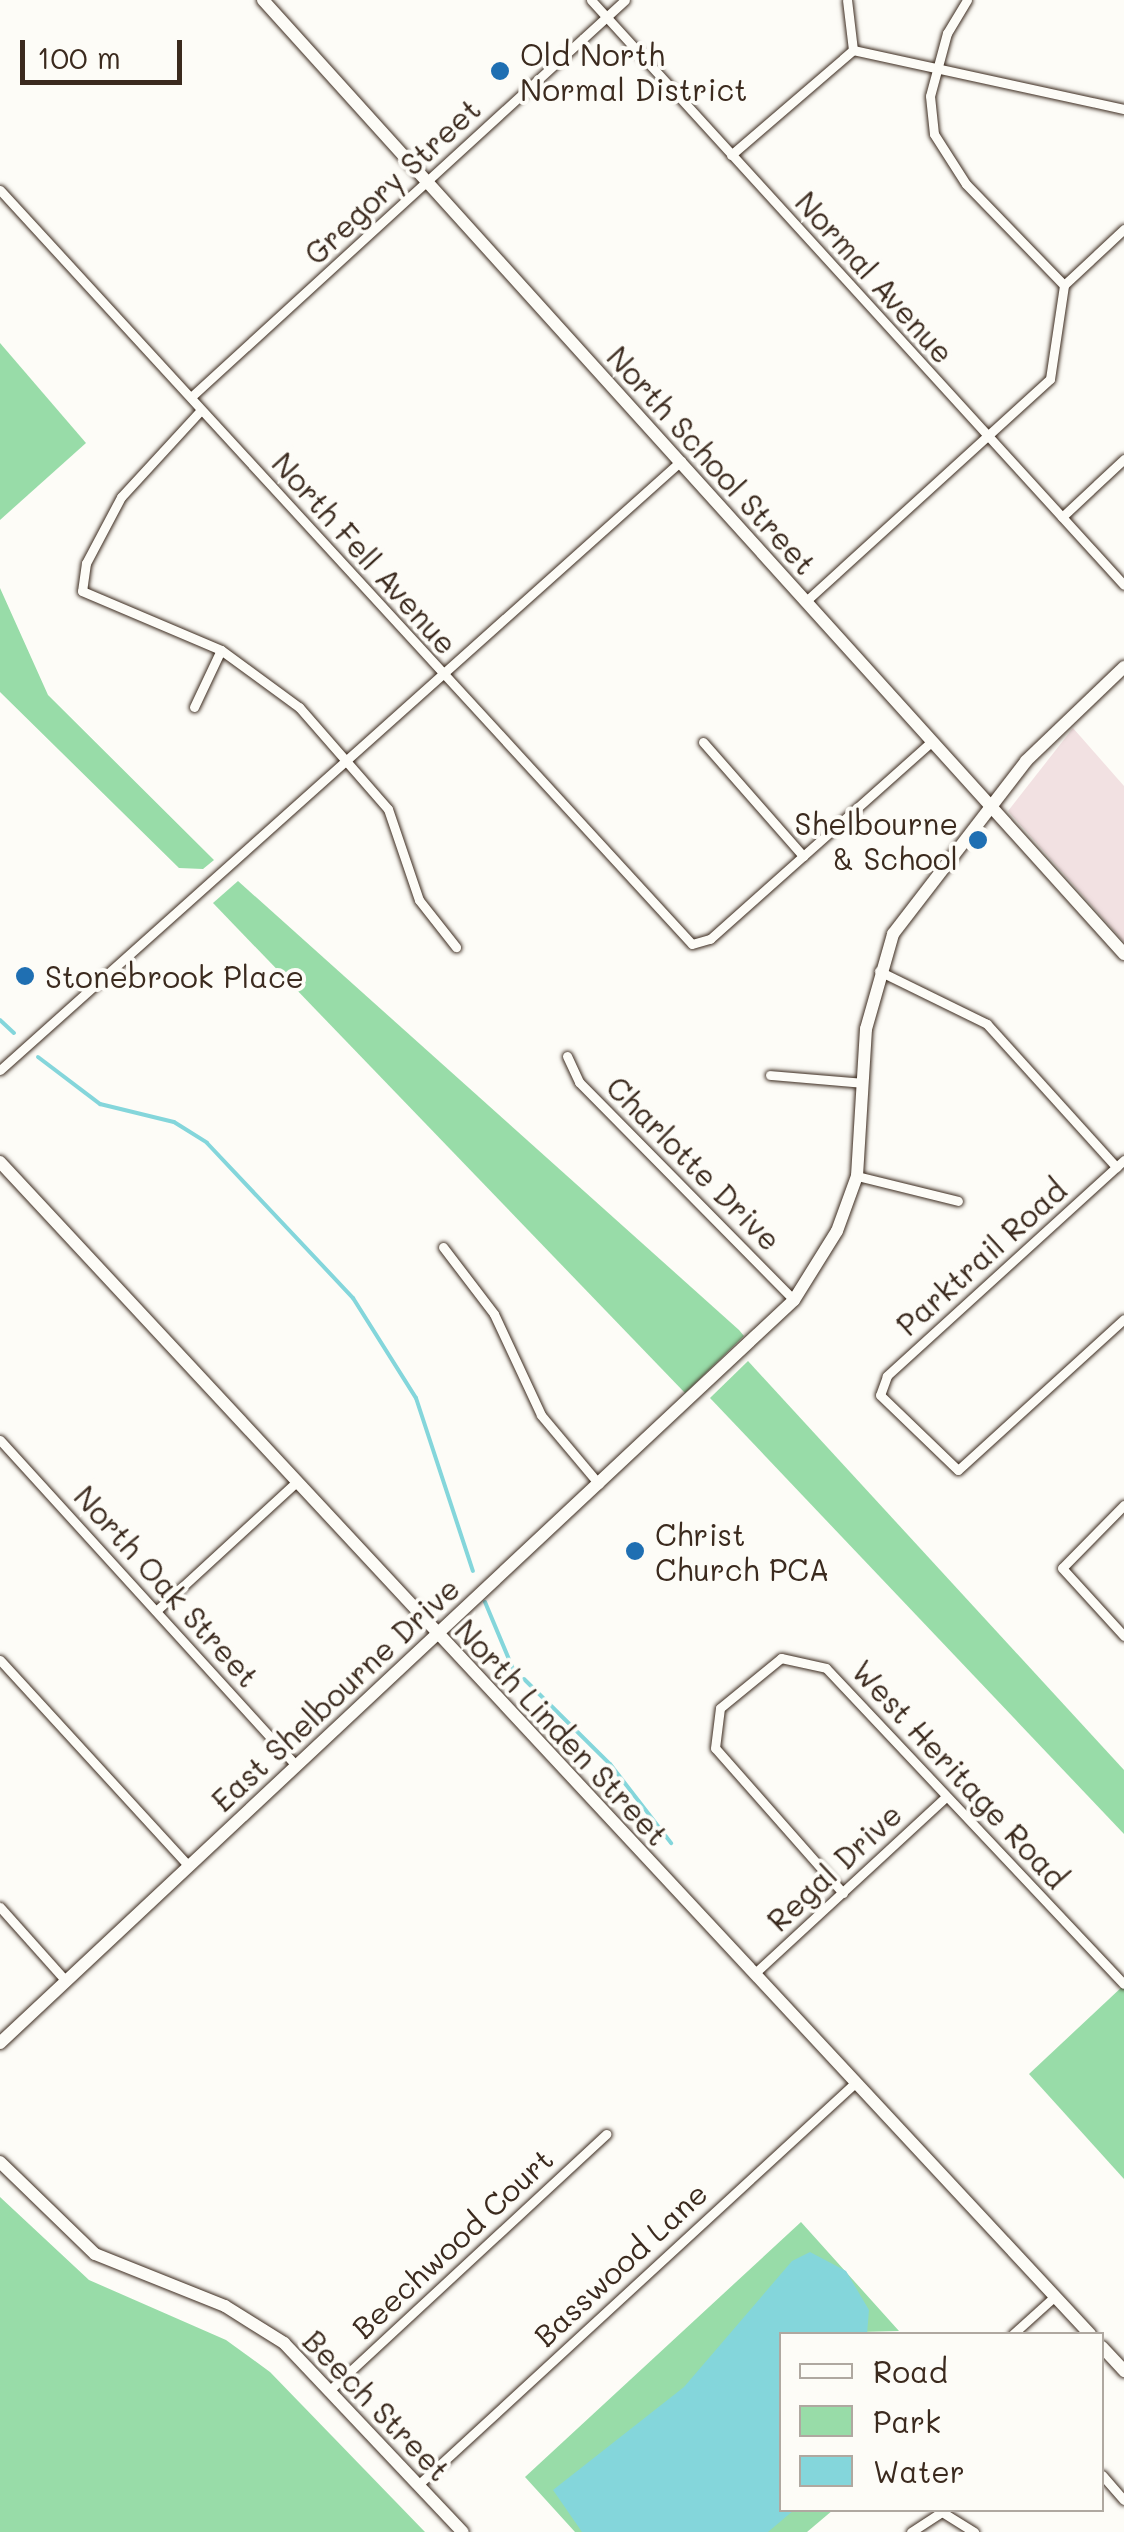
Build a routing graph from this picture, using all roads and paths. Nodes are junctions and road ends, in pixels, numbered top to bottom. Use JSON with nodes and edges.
{"nodes":[{"id":1,"x":263,"y":0,"type":"edge"},
{"id":2,"x":591,"y":0,"type":"edge"},
{"id":3,"x":625,"y":0,"type":"edge"},
{"id":4,"x":847,"y":0,"type":"edge"},
{"id":5,"x":967,"y":0,"type":"edge"},
{"id":6,"x":606,"y":17,"type":"junction"},
{"id":7,"x":853,"y":50,"type":"junction"},
{"id":8,"x":936,"y":73,"type":"junction"},
{"id":9,"x":1124,"y":109,"type":"edge"},
{"id":10,"x":731,"y":155,"type":"junction"},
{"id":11,"x":428,"y":181,"type":"junction"},
{"id":12,"x":1,"y":195,"type":"edge"},
{"id":13,"x":1124,"y":229,"type":"edge"},
{"id":14,"x":1064,"y":284,"type":"junction"},
{"id":15,"x":191,"y":397,"type":"junction"},
{"id":16,"x":201,"y":410,"type":"junction"},
{"id":17,"x":986,"y":436,"type":"junction"},
{"id":18,"x":1124,"y":459,"type":"edge"},
{"id":19,"x":681,"y":461,"type":"junction"},
{"id":20,"x":1062,"y":516,"type":"junction"},
{"id":21,"x":1124,"y":585,"type":"edge"},
{"id":22,"x":806,"y":601,"type":"junction"},
{"id":23,"x":222,"y":650,"type":"junction"},
{"id":24,"x":1124,"y":667,"type":"edge"},
{"id":25,"x":442,"y":674,"type":"junction"},
{"id":26,"x":194,"y":707,"type":"dead end"},
{"id":27,"x":932,"y":741,"type":"junction"},
{"id":28,"x":702,"y":742,"type":"dead end"},
{"id":29,"x":348,"y":760,"type":"junction"},
{"id":30,"x":992,"y":805,"type":"junction"},
{"id":31,"x":803,"y":856,"type":"junction"},
{"id":32,"x":456,"y":946,"type":"dead end"},
{"id":33,"x":1124,"y":954,"type":"edge"},
{"id":34,"x":879,"y":971,"type":"junction"},
{"id":35,"x":567,"y":1056,"type":"dead end"},
{"id":36,"x":0,"y":1070,"type":"edge"},
{"id":37,"x":770,"y":1074,"type":"dead end"},
{"id":38,"x":863,"y":1083,"type":"junction"},
{"id":39,"x":0,"y":1162,"type":"edge"},
{"id":40,"x":1120,"y":1164,"type":"edge"},
{"id":41,"x":857,"y":1176,"type":"junction"},
{"id":42,"x":958,"y":1201,"type":"dead end"},
{"id":43,"x":444,"y":1247,"type":"dead end"},
{"id":44,"x":794,"y":1300,"type":"junction"},
{"id":45,"x":1124,"y":1319,"type":"edge"},
{"id":46,"x":0,"y":1440,"type":"edge"},
{"id":47,"x":296,"y":1482,"type":"junction"},
{"id":48,"x":598,"y":1484,"type":"junction"},
{"id":49,"x":1124,"y":1505,"type":"edge"},
{"id":50,"x":156,"y":1611,"type":"junction"},
{"id":51,"x":436,"y":1634,"type":"junction"},
{"id":52,"x":1124,"y":1636,"type":"edge"},
{"id":53,"x":0,"y":1660,"type":"edge"},
{"id":54,"x":296,"y":1765,"type":"junction"},
{"id":55,"x":946,"y":1796,"type":"junction"},
{"id":56,"x":187,"y":1864,"type":"junction"},
{"id":57,"x":843,"y":1893,"type":"junction"},
{"id":58,"x":0,"y":1907,"type":"edge"},
{"id":59,"x":755,"y":1974,"type":"junction"},
{"id":60,"x":66,"y":1980,"type":"junction"},
{"id":61,"x":1124,"y":1984,"type":"edge"},
{"id":62,"x":0,"y":2043,"type":"edge"},
{"id":63,"x":856,"y":2082,"type":"junction"},
{"id":64,"x":606,"y":2134,"type":"dead end"},
{"id":65,"x":0,"y":2162,"type":"edge"},
{"id":66,"x":1055,"y":2296,"type":"junction"},
{"id":67,"x":1015,"y":2332,"type":"edge"},
{"id":68,"x":1088,"y":2332,"type":"edge"},
{"id":69,"x":1104,"y":2349,"type":"edge"},
{"id":70,"x":1124,"y":2371,"type":"edge"},
{"id":71,"x":332,"y":2388,"type":"junction"},
{"id":72,"x":1104,"y":2477,"type":"edge"},
{"id":73,"x":419,"y":2484,"type":"junction"},
{"id":74,"x":1124,"y":2500,"type":"edge"},
{"id":75,"x":463,"y":2532,"type":"edge"},
{"id":76,"x":911,"y":2532,"type":"edge"},
{"id":77,"x":974,"y":2532,"type":"edge"}],
"edges":[{"from":1,"to":11,"type":"street","name":"North School Street"},
{"from":2,"to":6,"type":"street","name":"Normal Avenue"},
{"from":3,"to":6,"type":"street","name":"Gregory Street"},
{"from":4,"to":7,"type":"street"},
{"from":5,"to":8,"type":"street"},
{"from":6,"to":10,"type":"street","name":"Normal Avenue"},
{"from":6,"to":11,"type":"street","name":"Gregory Street"},
{"from":7,"to":8,"type":"street"},
{"from":7,"to":10,"type":"street"},
{"from":8,"to":9,"type":"street"},
{"from":8,"to":14,"type":"street"},
{"from":10,"to":17,"type":"street","name":"Normal Avenue"},
{"from":11,"to":15,"type":"street","name":"Gregory Street"},
{"from":11,"to":19,"type":"street","name":"North School Street"},
{"from":12,"to":15,"type":"street","name":"North Fell Avenue"},
{"from":13,"to":14,"type":"street"},
{"from":14,"to":17,"type":"street"},
{"from":15,"to":16,"type":"street","name":"North Fell Avenue"},
{"from":16,"to":23,"type":"street"},
{"from":16,"to":25,"type":"street","name":"North Fell Avenue"},
{"from":17,"to":20,"type":"street","name":"Normal Avenue"},
{"from":17,"to":22,"type":"street"},
{"from":18,"to":20,"type":"street"},
{"from":19,"to":22,"type":"street","name":"North School Street"},
{"from":19,"to":25,"type":"street"},
{"from":20,"to":21,"type":"street","name":"Normal Avenue"},
{"from":22,"to":27,"type":"street","name":"North School Street"},
{"from":23,"to":26,"type":"street"},
{"from":23,"to":29,"type":"street"},
{"from":24,"to":30,"type":"street"},
{"from":25,"to":29,"type":"street"},
{"from":25,"to":31,"type":"street","name":"North Fell Avenue"},
{"from":27,"to":30,"type":"street","name":"North School Street"},
{"from":27,"to":31,"type":"street"},
{"from":28,"to":31,"type":"street"},
{"from":29,"to":32,"type":"street"},
{"from":29,"to":36,"type":"street"},
{"from":30,"to":33,"type":"street","name":"North School Street"},
{"from":30,"to":34,"type":"street"},
{"from":34,"to":38,"type":"street"},
{"from":34,"to":40,"type":"street"},
{"from":35,"to":44,"type":"street","name":"Charlotte Drive"},
{"from":37,"to":38,"type":"street"},
{"from":38,"to":41,"type":"street"},
{"from":39,"to":47,"type":"street","name":"North Linden Street"},
{"from":40,"to":45,"type":"street","name":"Parktrail Road"},
{"from":41,"to":42,"type":"street"},
{"from":41,"to":44,"type":"street","name":"East Shelbourne Drive"},
{"from":43,"to":48,"type":"street"},
{"from":44,"to":48,"type":"street","name":"East Shelbourne Drive"},
{"from":46,"to":50,"type":"street","name":"North Oak Street"},
{"from":47,"to":50,"type":"street"},
{"from":47,"to":51,"type":"street","name":"North Linden Street"},
{"from":48,"to":51,"type":"street","name":"East Shelbourne Drive"},
{"from":49,"to":52,"type":"street"},
{"from":50,"to":54,"type":"street","name":"North Oak Street"},
{"from":51,"to":54,"type":"street","name":"East Shelbourne Drive"},
{"from":51,"to":59,"type":"street","name":"North Linden Street"},
{"from":53,"to":56,"type":"street"},
{"from":54,"to":56,"type":"street","name":"East Shelbourne Drive"},
{"from":55,"to":57,"type":"street","name":"Regal Drive"},
{"from":55,"to":57,"type":"street","name":"West Heritage Road"},
{"from":55,"to":61,"type":"street","name":"West Heritage Road"},
{"from":56,"to":60,"type":"street","name":"East Shelbourne Drive"},
{"from":57,"to":59,"type":"street","name":"Regal Drive"},
{"from":58,"to":60,"type":"street"},
{"from":59,"to":63,"type":"street","name":"North Linden Street"},
{"from":60,"to":62,"type":"street","name":"East Shelbourne Drive"},
{"from":63,"to":66,"type":"street","name":"North Linden Street"},
{"from":63,"to":73,"type":"street","name":"Basswood Lane"},
{"from":64,"to":71,"type":"street","name":"Beechwood Court"},
{"from":65,"to":71,"type":"street","name":"Beech Street"},
{"from":66,"to":67,"type":"street"},
{"from":66,"to":68,"type":"street","name":"North Linden Street"},
{"from":69,"to":70,"type":"street"},
{"from":71,"to":73,"type":"street","name":"Beech Street"},
{"from":72,"to":74,"type":"street"},
{"from":73,"to":75,"type":"street","name":"Beech Street"},
{"from":76,"to":77,"type":"street"}]}
